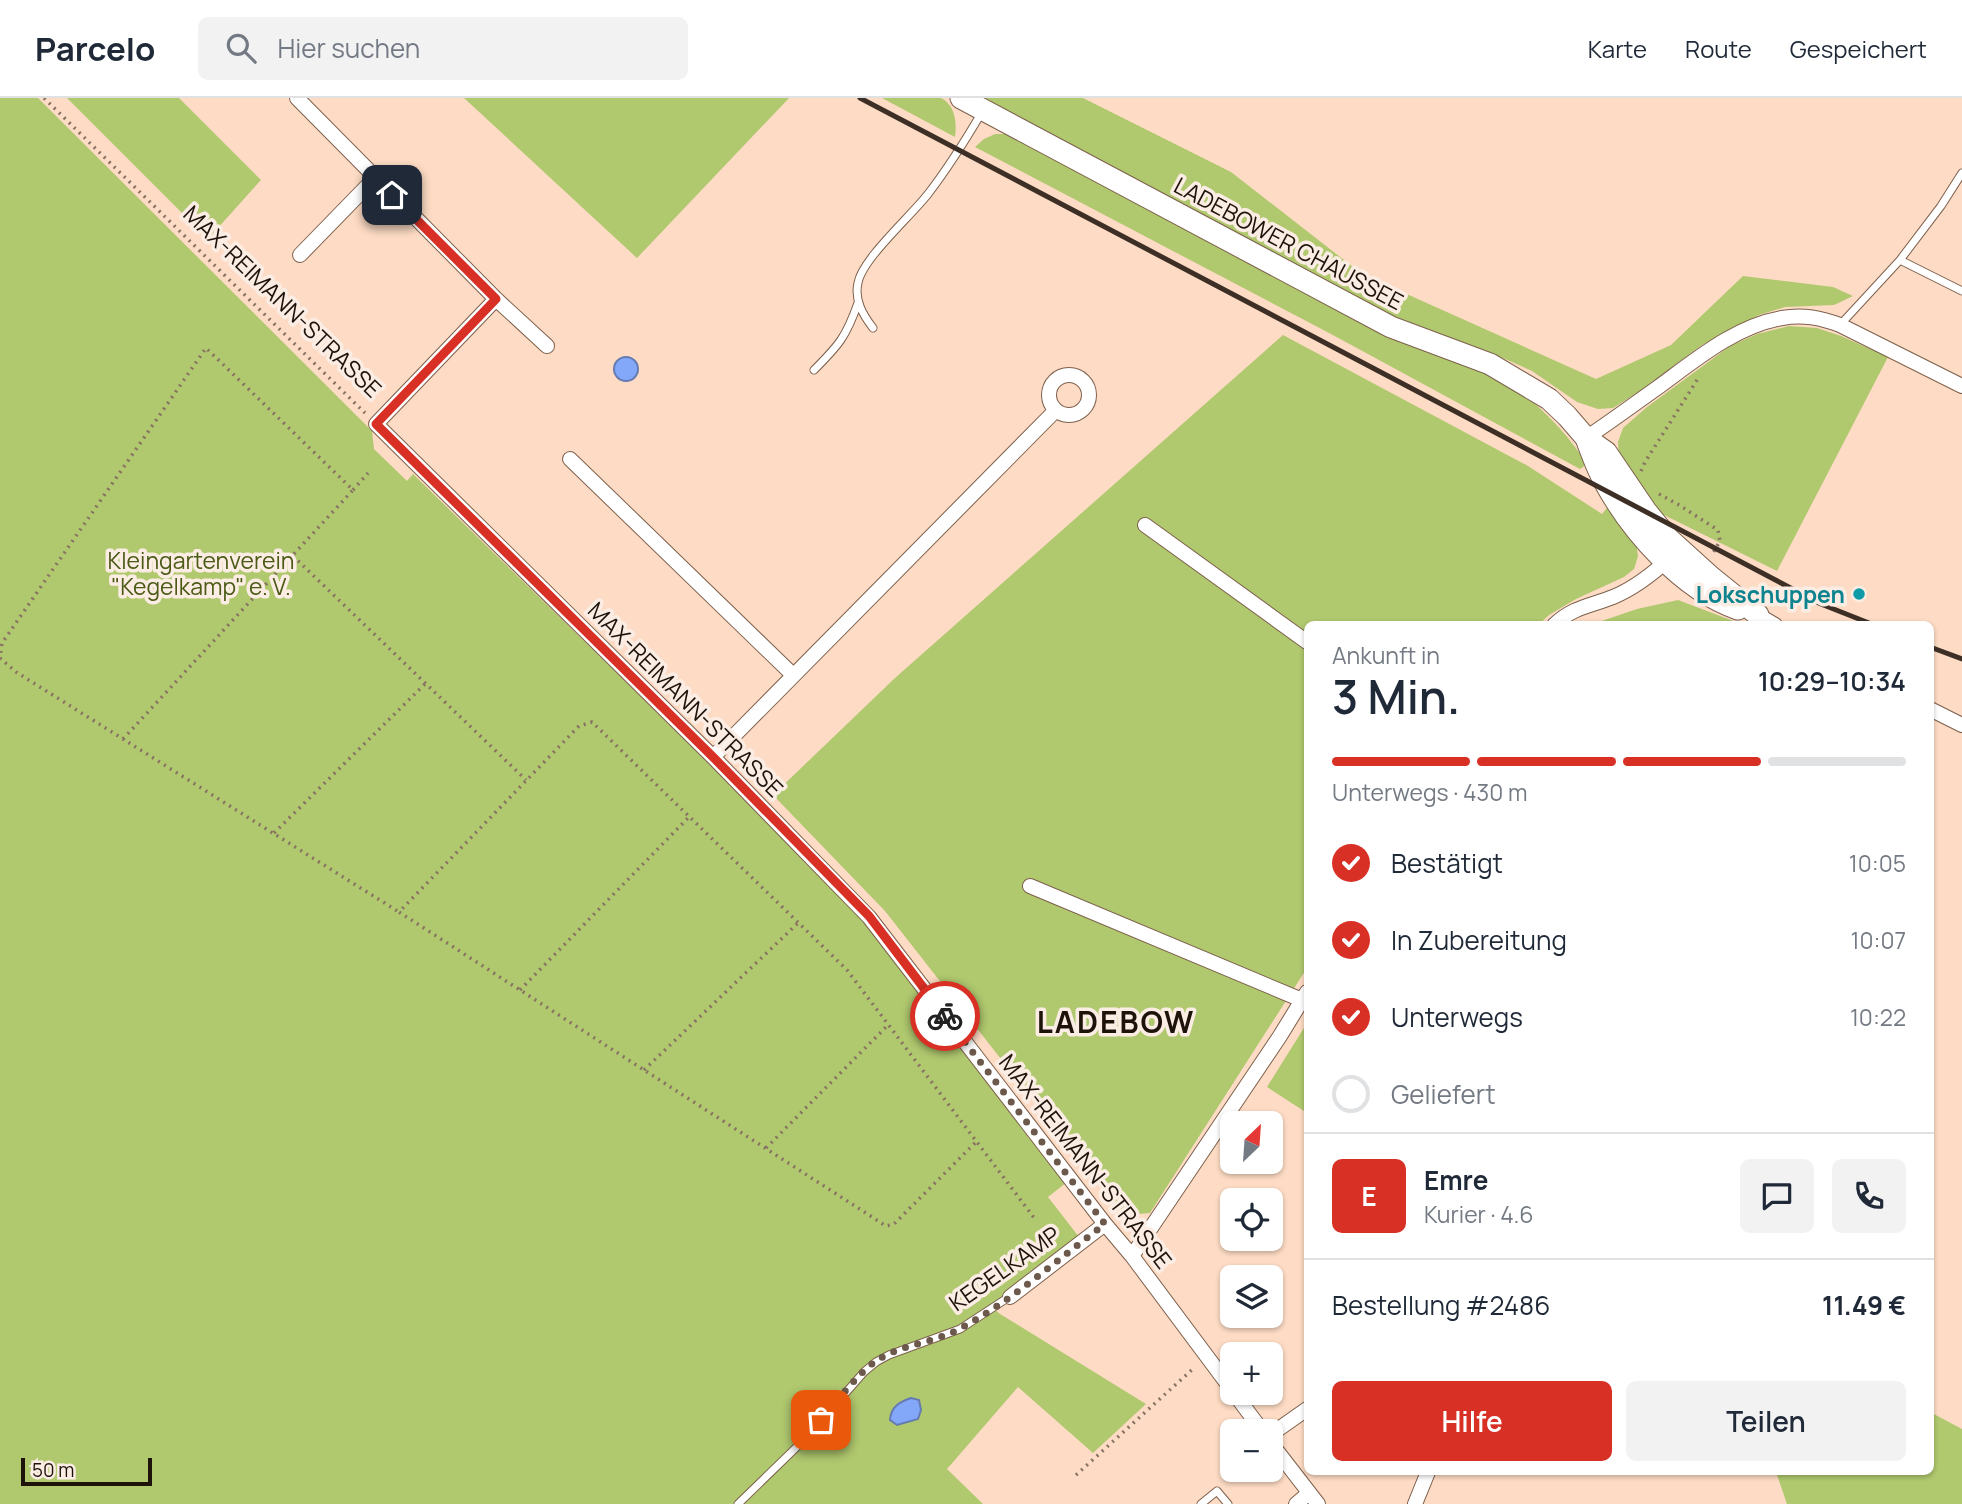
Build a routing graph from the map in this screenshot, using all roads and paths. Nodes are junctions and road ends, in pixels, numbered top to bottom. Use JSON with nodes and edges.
{"nodes":[{"id":1,"x":44,"y":98,"type":"edge"},
{"id":2,"x":297,"y":98,"type":"edge"},
{"id":3,"x":961,"y":98,"type":"edge"},
{"id":4,"x":984,"y":110,"type":"junction"},
{"id":5,"x":1962,"y":173,"type":"edge"},
{"id":6,"x":375,"y":178,"type":"junction"},
{"id":7,"x":300,"y":255,"type":"dead end"},
{"id":8,"x":1900,"y":260,"type":"junction"},
{"id":9,"x":1962,"y":291,"type":"edge"},
{"id":10,"x":496,"y":299,"type":"junction"},
{"id":11,"x":858,"y":302,"type":"junction"},
{"id":12,"x":1840,"y":325,"type":"junction"},
{"id":13,"x":873,"y":328,"type":"dead end"},
{"id":14,"x":547,"y":346,"type":"dead end"},
{"id":15,"x":1692,"y":362,"type":"junction"},
{"id":16,"x":814,"y":370,"type":"dead end"},
{"id":17,"x":1962,"y":386,"type":"edge"},
{"id":18,"x":1056,"y":410,"type":"dead end"},
{"id":19,"x":376,"y":424,"type":"junction"},
{"id":20,"x":1586,"y":438,"type":"junction"},
{"id":21,"x":570,"y":459,"type":"dead end"},
{"id":22,"x":368,"y":474,"type":"dead end"},
{"id":23,"x":1642,"y":481,"type":"dead end"},
{"id":24,"x":354,"y":490,"type":"junction"},
{"id":25,"x":1658,"y":494,"type":"dead end"},
{"id":26,"x":1144,"y":525,"type":"dead end"},
{"id":27,"x":293,"y":556,"type":"junction"},
{"id":28,"x":1673,"y":556,"type":"junction"},
{"id":29,"x":1701,"y":568,"type":"junction"},
{"id":30,"x":1767,"y":620,"type":"edge"},
{"id":31,"x":1558,"y":621,"type":"edge"},
{"id":32,"x":1304,"y":640,"type":"edge"},
{"id":33,"x":793,"y":675,"type":"junction"},
{"id":34,"x":426,"y":683,"type":"junction"},
{"id":35,"x":1934,"y":711,"type":"edge"},
{"id":36,"x":1962,"y":726,"type":"edge"},
{"id":37,"x":123,"y":739,"type":"junction"},
{"id":38,"x":713,"y":757,"type":"junction"},
{"id":39,"x":527,"y":780,"type":"junction"},
{"id":40,"x":690,"y":817,"type":"junction"},
{"id":41,"x":274,"y":833,"type":"junction"},
{"id":42,"x":1030,"y":886,"type":"dead end"},
{"id":43,"x":399,"y":912,"type":"junction"},
{"id":44,"x":798,"y":923,"type":"junction"},
{"id":45,"x":520,"y":990,"type":"junction"},
{"id":46,"x":1304,"y":996,"type":"edge"},
{"id":47,"x":1304,"y":998,"type":"edge"},
{"id":48,"x":888,"y":1025,"type":"junction"},
{"id":49,"x":644,"y":1070,"type":"junction"},
{"id":50,"x":975,"y":1143,"type":"junction"},
{"id":51,"x":766,"y":1148,"type":"junction"},
{"id":52,"x":1035,"y":1219,"type":"dead end"},
{"id":53,"x":1105,"y":1224,"type":"junction"},
{"id":54,"x":1132,"y":1256,"type":"junction"},
{"id":55,"x":1010,"y":1297,"type":"joint"},
{"id":56,"x":1207,"y":1356,"type":"junction"},
{"id":57,"x":1220,"y":1374,"type":"edge"},
{"id":58,"x":1304,"y":1411,"type":"edge"},
{"id":59,"x":1283,"y":1426,"type":"edge"},
{"id":60,"x":1283,"y":1459,"type":"edge"},
{"id":61,"x":1076,"y":1475,"type":"dead end"},
{"id":62,"x":1427,"y":1475,"type":"edge"},
{"id":63,"x":1314,"y":1498,"type":"edge"},
{"id":64,"x":738,"y":1504,"type":"edge"},
{"id":65,"x":1201,"y":1504,"type":"edge"},
{"id":66,"x":1228,"y":1504,"type":"edge"},
{"id":67,"x":1296,"y":1504,"type":"edge"},
{"id":68,"x":1415,"y":1504,"type":"edge"}],
"edges":[{"from":1,"to":19,"type":"path","name":"MAX-REIMANN-STRASSE"},
{"from":2,"to":6,"type":"street"},
{"from":3,"to":4,"type":"street","name":"LADEBOWER CHAUSSEE"},
{"from":4,"to":11,"type":"lane"},
{"from":4,"to":20,"type":"street","name":"LADEBOWER CHAUSSEE"},
{"from":5,"to":8,"type":"lane"},
{"from":6,"to":7,"type":"street"},
{"from":6,"to":10,"type":"street"},
{"from":8,"to":9,"type":"lane"},
{"from":8,"to":12,"type":"lane"},
{"from":10,"to":14,"type":"street"},
{"from":10,"to":19,"type":"street"},
{"from":11,"to":13,"type":"lane"},
{"from":11,"to":16,"type":"lane"},
{"from":12,"to":15,"type":"street"},
{"from":12,"to":17,"type":"street"},
{"from":15,"to":20,"type":"street"},
{"from":15,"to":23,"type":"path"},
{"from":18,"to":33,"type":"street"},
{"from":19,"to":38,"type":"street","name":"MAX-REIMANN-STRASSE"},
{"from":20,"to":28,"type":"street","name":"LADEBOWER CHAUSSEE"},
{"from":21,"to":33,"type":"street"},
{"from":22,"to":24,"type":"path"},
{"from":24,"to":27,"type":"path"},
{"from":24,"to":37,"type":"path"},
{"from":25,"to":29,"type":"path"},
{"from":26,"to":32,"type":"street"},
{"from":27,"to":34,"type":"path"},
{"from":27,"to":37,"type":"path"},
{"from":28,"to":29,"type":"street"},
{"from":28,"to":30,"type":"street"},
{"from":28,"to":31,"type":"street"},
{"from":29,"to":30,"type":"street"},
{"from":33,"to":38,"type":"street"},
{"from":34,"to":39,"type":"path"},
{"from":34,"to":41,"type":"path"},
{"from":35,"to":36,"type":"street"},
{"from":37,"to":41,"type":"path"},
{"from":38,"to":53,"type":"street","name":"MAX-REIMANN-STRASSE"},
{"from":39,"to":40,"type":"path"},
{"from":39,"to":43,"type":"path"},
{"from":40,"to":44,"type":"path"},
{"from":40,"to":45,"type":"path"},
{"from":41,"to":43,"type":"path"},
{"from":42,"to":46,"type":"street"},
{"from":43,"to":45,"type":"path"},
{"from":44,"to":48,"type":"path"},
{"from":44,"to":49,"type":"path"},
{"from":45,"to":49,"type":"path"},
{"from":47,"to":54,"type":"street"},
{"from":48,"to":50,"type":"path"},
{"from":48,"to":51,"type":"path"},
{"from":49,"to":51,"type":"path"},
{"from":50,"to":51,"type":"path"},
{"from":50,"to":52,"type":"path"},
{"from":53,"to":54,"type":"street","name":"MAX-REIMANN-STRASSE"},
{"from":53,"to":55,"type":"street","name":"KEGELKAMP"},
{"from":54,"to":56,"type":"street","name":"MAX-REIMANN-STRASSE"},
{"from":55,"to":64,"type":"lane","name":"KEGELKAMP"},
{"from":56,"to":57,"type":"street","name":"MAX-REIMANN-STRASSE"},
{"from":56,"to":61,"type":"path"},
{"from":58,"to":59,"type":"street"},
{"from":60,"to":63,"type":"street"},
{"from":62,"to":68,"type":"street"},
{"from":63,"to":67,"type":"street"},
{"from":65,"to":66,"type":"lane"}]}
